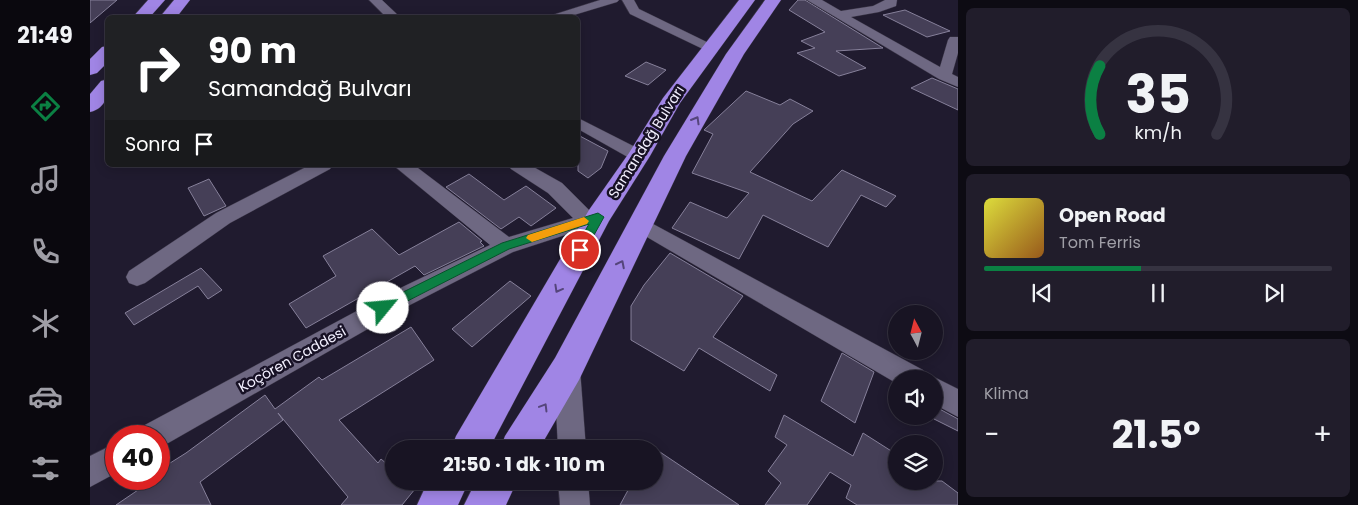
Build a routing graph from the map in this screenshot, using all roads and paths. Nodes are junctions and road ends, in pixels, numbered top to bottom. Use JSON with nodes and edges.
{"nodes":[{"id":1,"x":157,"y":0,"type":"edge"},
{"id":2,"x":182,"y":0,"type":"edge"},
{"id":3,"x":375,"y":0,"type":"edge"},
{"id":4,"x":561,"y":0,"type":"edge"},
{"id":5,"x":613,"y":0,"type":"edge"},
{"id":6,"x":628,"y":0,"type":"edge"},
{"id":7,"x":747,"y":0,"type":"edge"},
{"id":8,"x":773,"y":0,"type":"edge"},
{"id":9,"x":813,"y":0,"type":"edge"},
{"id":10,"x":892,"y":0,"type":"edge"},
{"id":11,"x":572,"y":11,"type":"junction"},
{"id":12,"x":143,"y":15,"type":"edge"},
{"id":13,"x":170,"y":15,"type":"edge"},
{"id":14,"x":392,"y":15,"type":"edge"},
{"id":15,"x":559,"y":15,"type":"edge"},
{"id":16,"x":840,"y":15,"type":"junction"},
{"id":17,"x":955,"y":40,"type":"dead end"},
{"id":18,"x":710,"y":47,"type":"junction"},
{"id":19,"x":105,"y":54,"type":"edge"},
{"id":20,"x":90,"y":69,"type":"edge"},
{"id":21,"x":944,"y":76,"type":"junction"},
{"id":22,"x":958,"y":83,"type":"edge"},
{"id":23,"x":105,"y":88,"type":"edge"},
{"id":24,"x":90,"y":106,"type":"edge"},
{"id":25,"x":580,"y":124,"type":"edge"},
{"id":26,"x":639,"y":156,"type":"junction"},
{"id":27,"x":320,"y":167,"type":"edge"},
{"id":28,"x":405,"y":167,"type":"edge"},
{"id":29,"x":520,"y":167,"type":"edge"},
{"id":30,"x":593,"y":218,"type":"junction"},
{"id":31,"x":642,"y":225,"type":"junction"},
{"id":32,"x":506,"y":246,"type":"junction"},
{"id":33,"x":137,"y":277,"type":"dead end"},
{"id":34,"x":567,"y":369,"type":"junction"},
{"id":35,"x":898,"y":370,"type":"edge"},
{"id":36,"x":943,"y":395,"type":"edge"},
{"id":37,"x":958,"y":404,"type":"edge"},
{"id":38,"x":170,"y":427,"type":"edge"},
{"id":39,"x":474,"y":440,"type":"edge"},
{"id":40,"x":524,"y":440,"type":"edge"},
{"id":41,"x":571,"y":440,"type":"edge"},
{"id":42,"x":105,"y":463,"type":"edge"},
{"id":43,"x":90,"y":472,"type":"edge"},
{"id":44,"x":445,"y":490,"type":"edge"},
{"id":45,"x":493,"y":490,"type":"edge"},
{"id":46,"x":574,"y":490,"type":"edge"},
{"id":47,"x":437,"y":505,"type":"edge"},
{"id":48,"x":484,"y":505,"type":"edge"},
{"id":49,"x":575,"y":505,"type":"edge"}],
"edges":[{"from":1,"to":12,"type":"highway"},
{"from":2,"to":13,"type":"highway"},
{"from":3,"to":14,"type":"street"},
{"from":4,"to":11,"type":"street"},
{"from":5,"to":11,"type":"street"},
{"from":6,"to":18,"type":"street"},
{"from":7,"to":18,"type":"highway","name":"Samandağ Bulvarı"},
{"from":31,"to":8,"type":"highway","one_way":true},
{"from":9,"to":16,"type":"street"},
{"from":10,"to":16,"type":"street"},
{"from":11,"to":15,"type":"street"},
{"from":16,"to":21,"type":"street"},
{"from":17,"to":21,"type":"street"},
{"from":18,"to":26,"type":"highway","name":"Samandağ Bulvarı"},
{"from":19,"to":20,"type":"highway"},
{"from":21,"to":22,"type":"street"},
{"from":23,"to":24,"type":"highway"},
{"from":25,"to":26,"type":"street"},
{"from":26,"to":30,"type":"highway","name":"Samandağ Bulvarı"},
{"from":27,"to":33,"type":"street"},
{"from":28,"to":32,"type":"street"},
{"from":29,"to":30,"type":"street"},
{"from":30,"to":32,"type":"street","name":"Koçören Caddesi"},
{"from":30,"to":39,"type":"highway","name":"Samandağ Bulvarı","one_way":true},
{"from":34,"to":31,"type":"highway","one_way":true},
{"from":31,"to":35,"type":"street"},
{"from":32,"to":38,"type":"street","name":"Koçören Caddesi"},
{"from":40,"to":34,"type":"highway","one_way":true},
{"from":34,"to":41,"type":"street"},
{"from":36,"to":37,"type":"street"},
{"from":42,"to":43,"type":"street"},
{"from":44,"to":47,"type":"highway"},
{"from":45,"to":48,"type":"highway"},
{"from":46,"to":49,"type":"street"}]}
